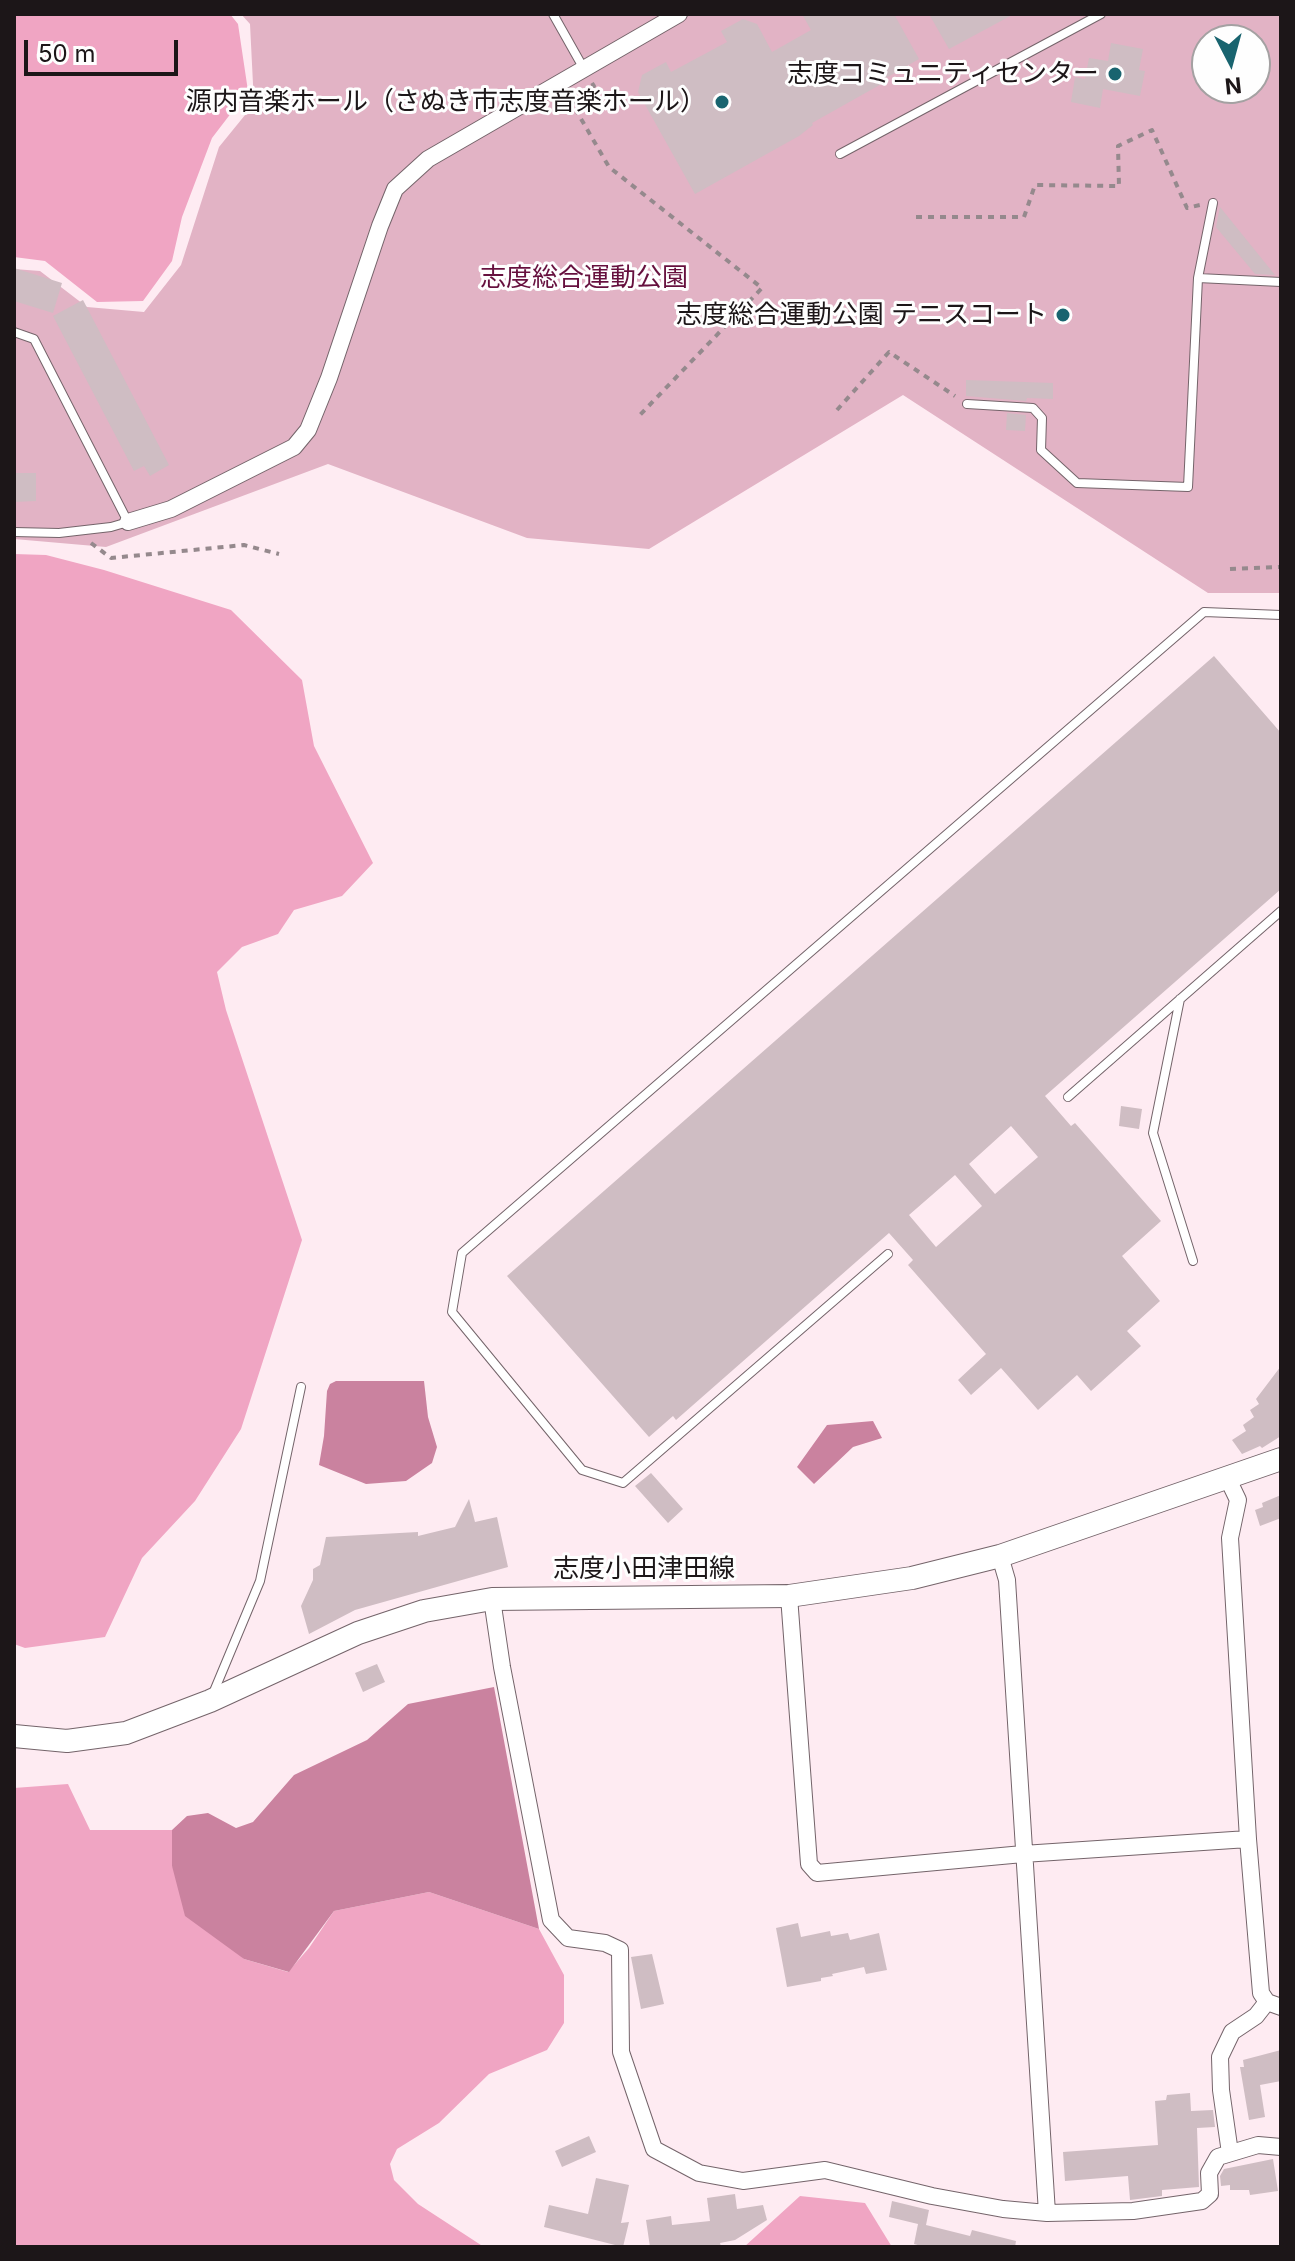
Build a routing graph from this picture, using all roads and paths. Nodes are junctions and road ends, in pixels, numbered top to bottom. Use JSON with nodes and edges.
{"nodes":[{"id":1,"x":553,"y":14,"type":"edge"},
{"id":2,"x":679,"y":14,"type":"edge"},
{"id":3,"x":1101,"y":14,"type":"edge"},
{"id":4,"x":584,"y":69,"type":"junction"},
{"id":5,"x":840,"y":154,"type":"dead end"},
{"id":6,"x":1213,"y":203,"type":"joint"},
{"id":7,"x":916,"y":217,"type":"dead end"},
{"id":8,"x":1198,"y":278,"type":"junction"},
{"id":9,"x":1281,"y":282,"type":"edge"},
{"id":10,"x":14,"y":332,"type":"edge"},
{"id":11,"x":967,"y":404,"type":"joint"},
{"id":12,"x":837,"y":410,"type":"dead end"},
{"id":13,"x":638,"y":417,"type":"dead end"},
{"id":14,"x":128,"y":522,"type":"junction"},
{"id":15,"x":14,"y":532,"type":"edge"},
{"id":16,"x":76,"y":532,"type":"junction"},
{"id":17,"x":279,"y":554,"type":"dead end"},
{"id":18,"x":1281,"y":567,"type":"edge"},
{"id":19,"x":1230,"y":569,"type":"dead end"},
{"id":20,"x":1281,"y":615,"type":"edge"},
{"id":21,"x":1281,"y":911,"type":"edge"},
{"id":22,"x":1180,"y":999,"type":"junction"},
{"id":23,"x":1068,"y":1097,"type":"dead end"},
{"id":24,"x":888,"y":1254,"type":"dead end"},
{"id":25,"x":1193,"y":1261,"type":"dead end"},
{"id":26,"x":301,"y":1387,"type":"dead end"},
{"id":27,"x":1281,"y":1459,"type":"edge"},
{"id":28,"x":1227,"y":1477,"type":"junction"},
{"id":29,"x":1000,"y":1556,"type":"junction"},
{"id":30,"x":789,"y":1596,"type":"junction"},
{"id":31,"x":492,"y":1599,"type":"junction"},
{"id":32,"x":210,"y":1701,"type":"junction"},
{"id":33,"x":14,"y":1736,"type":"edge"},
{"id":34,"x":1248,"y":1839,"type":"junction"},
{"id":35,"x":1023,"y":1854,"type":"junction"},
{"id":36,"x":1274,"y":2005,"type":"edge"},
{"id":37,"x":1281,"y":2147,"type":"edge"},
{"id":38,"x":1230,"y":2153,"type":"junction"},
{"id":39,"x":1047,"y":2213,"type":"junction"}],
"edges":[{"from":1,"to":4,"type":"lane"},
{"from":2,"to":4,"type":"street"},
{"from":3,"to":5,"type":"lane"},
{"from":4,"to":13,"type":"path"},
{"from":4,"to":14,"type":"street"},
{"from":6,"to":7,"type":"path"},
{"from":6,"to":8,"type":"lane"},
{"from":8,"to":9,"type":"lane"},
{"from":8,"to":11,"type":"lane"},
{"from":10,"to":14,"type":"lane"},
{"from":11,"to":12,"type":"path"},
{"from":14,"to":16,"type":"lane"},
{"from":15,"to":16,"type":"lane"},
{"from":16,"to":17,"type":"path"},
{"from":18,"to":19,"type":"path"},
{"from":20,"to":24,"type":"lane"},
{"from":21,"to":22,"type":"lane"},
{"from":22,"to":23,"type":"lane"},
{"from":22,"to":25,"type":"lane"},
{"from":26,"to":32,"type":"lane"},
{"from":27,"to":28,"type":"main road","name":"志度小田津田線"},
{"from":28,"to":29,"type":"main road","name":"志度小田津田線"},
{"from":28,"to":34,"type":"street"},
{"from":29,"to":30,"type":"main road","name":"志度小田津田線"},
{"from":29,"to":35,"type":"street"},
{"from":30,"to":31,"type":"main road","name":"志度小田津田線"},
{"from":30,"to":35,"type":"street"},
{"from":31,"to":32,"type":"main road","name":"志度小田津田線"},
{"from":31,"to":39,"type":"street"},
{"from":32,"to":33,"type":"main road","name":"志度小田津田線"},
{"from":34,"to":35,"type":"street"},
{"from":34,"to":36,"type":"street"},
{"from":35,"to":39,"type":"street"},
{"from":36,"to":38,"type":"street"},
{"from":37,"to":38,"type":"street"},
{"from":38,"to":39,"type":"street"}]}
